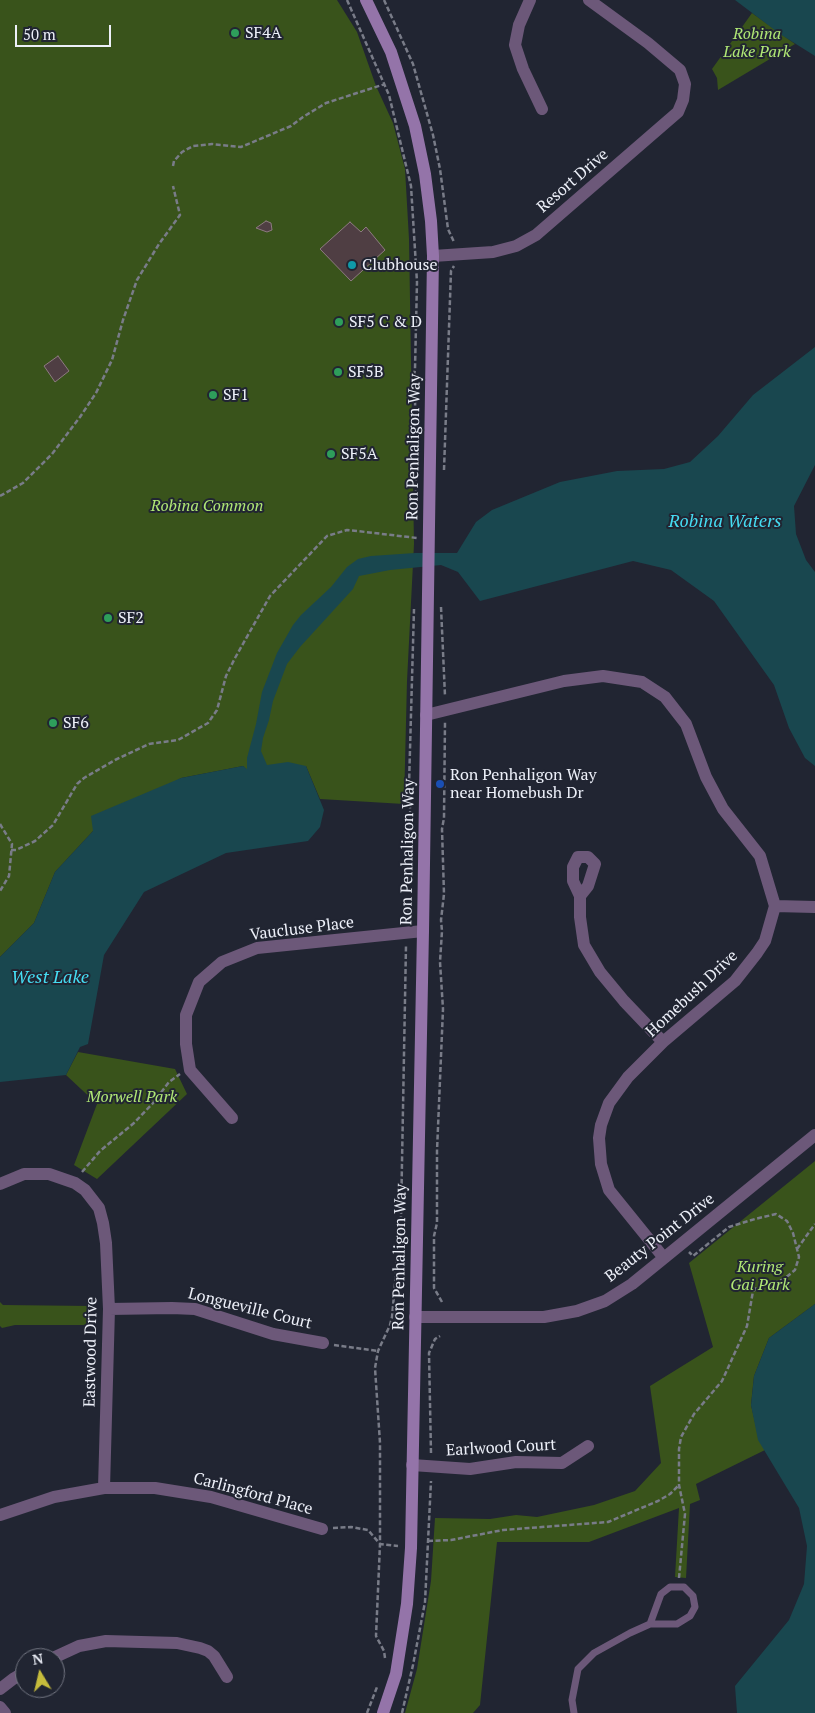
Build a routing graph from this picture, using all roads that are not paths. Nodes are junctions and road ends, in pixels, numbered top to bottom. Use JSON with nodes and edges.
{"nodes":[{"id":1,"x":366,"y":0,"type":"edge"},
{"id":2,"x":530,"y":0,"type":"edge"},
{"id":3,"x":589,"y":0,"type":"edge"},
{"id":4,"x":542,"y":109,"type":"dead end"},
{"id":5,"x":433,"y":256,"type":"junction"},
{"id":6,"x":426,"y":715,"type":"junction"},
{"id":7,"x":580,"y":896,"type":"dead end"},
{"id":8,"x":775,"y":906,"type":"junction"},
{"id":9,"x":815,"y":906,"type":"edge"},
{"id":10,"x":423,"y":931,"type":"junction"},
{"id":11,"x":663,"y":1042,"type":"junction"},
{"id":12,"x":232,"y":1118,"type":"dead end"},
{"id":13,"x":815,"y":1135,"type":"edge"},
{"id":14,"x":0,"y":1184,"type":"edge"},
{"id":15,"x":664,"y":1258,"type":"junction"},
{"id":16,"x":109,"y":1309,"type":"junction"},
{"id":17,"x":415,"y":1317,"type":"junction"},
{"id":18,"x":323,"y":1343,"type":"road end"},
{"id":19,"x":588,"y":1446,"type":"dead end"},
{"id":20,"x":412,"y":1466,"type":"junction"},
{"id":21,"x":104,"y":1488,"type":"junction"},
{"id":22,"x":0,"y":1515,"type":"edge"},
{"id":23,"x":322,"y":1529,"type":"road end"},
{"id":24,"x":650,"y":1624,"type":"junction"},
{"id":25,"x":65,"y":1652,"type":"edge"},
{"id":26,"x":227,"y":1677,"type":"dead end"},
{"id":27,"x":15,"y":1678,"type":"edge"},
{"id":28,"x":0,"y":1689,"type":"edge"},
{"id":29,"x":0,"y":1707,"type":"edge"},
{"id":30,"x":5,"y":1713,"type":"edge"},
{"id":31,"x":382,"y":1713,"type":"edge"},
{"id":32,"x":574,"y":1713,"type":"edge"}],
"edges":[{"from":1,"to":5,"type":"street","name":"Ron Penhaligon Way"},
{"from":2,"to":4,"type":"street"},
{"from":3,"to":5,"type":"street","name":"Resort Drive"},
{"from":5,"to":6,"type":"street","name":"Ron Penhaligon Way"},
{"from":6,"to":8,"type":"street"},
{"from":6,"to":10,"type":"street","name":"Ron Penhaligon Way"},
{"from":7,"to":11,"type":"street"},
{"from":8,"to":9,"type":"street"},
{"from":8,"to":11,"type":"street","name":"Homebush Drive"},
{"from":10,"to":12,"type":"street","name":"Vaucluse Place"},
{"from":10,"to":17,"type":"street","name":"Ron Penhaligon Way"},
{"from":11,"to":15,"type":"street","name":"Homebush Drive"},
{"from":13,"to":15,"type":"street","name":"Beauty Point Drive"},
{"from":14,"to":16,"type":"street","name":"Eastwood Drive"},
{"from":15,"to":17,"type":"street","name":"Beauty Point Drive"},
{"from":16,"to":18,"type":"street","name":"Longueville Court"},
{"from":16,"to":21,"type":"street","name":"Eastwood Drive"},
{"from":17,"to":20,"type":"street","name":"Ron Penhaligon Way"},
{"from":19,"to":20,"type":"street","name":"Earlwood Court"},
{"from":20,"to":31,"type":"street","name":"Ron Penhaligon Way"},
{"from":21,"to":22,"type":"street","name":"Carlingford Place"},
{"from":21,"to":23,"type":"street","name":"Carlingford Place"},
{"from":24,"to":24,"type":"lane"},
{"from":24,"to":32,"type":"lane"},
{"from":25,"to":26,"type":"street"},
{"from":27,"to":28,"type":"street"},
{"from":29,"to":30,"type":"street"}]}
